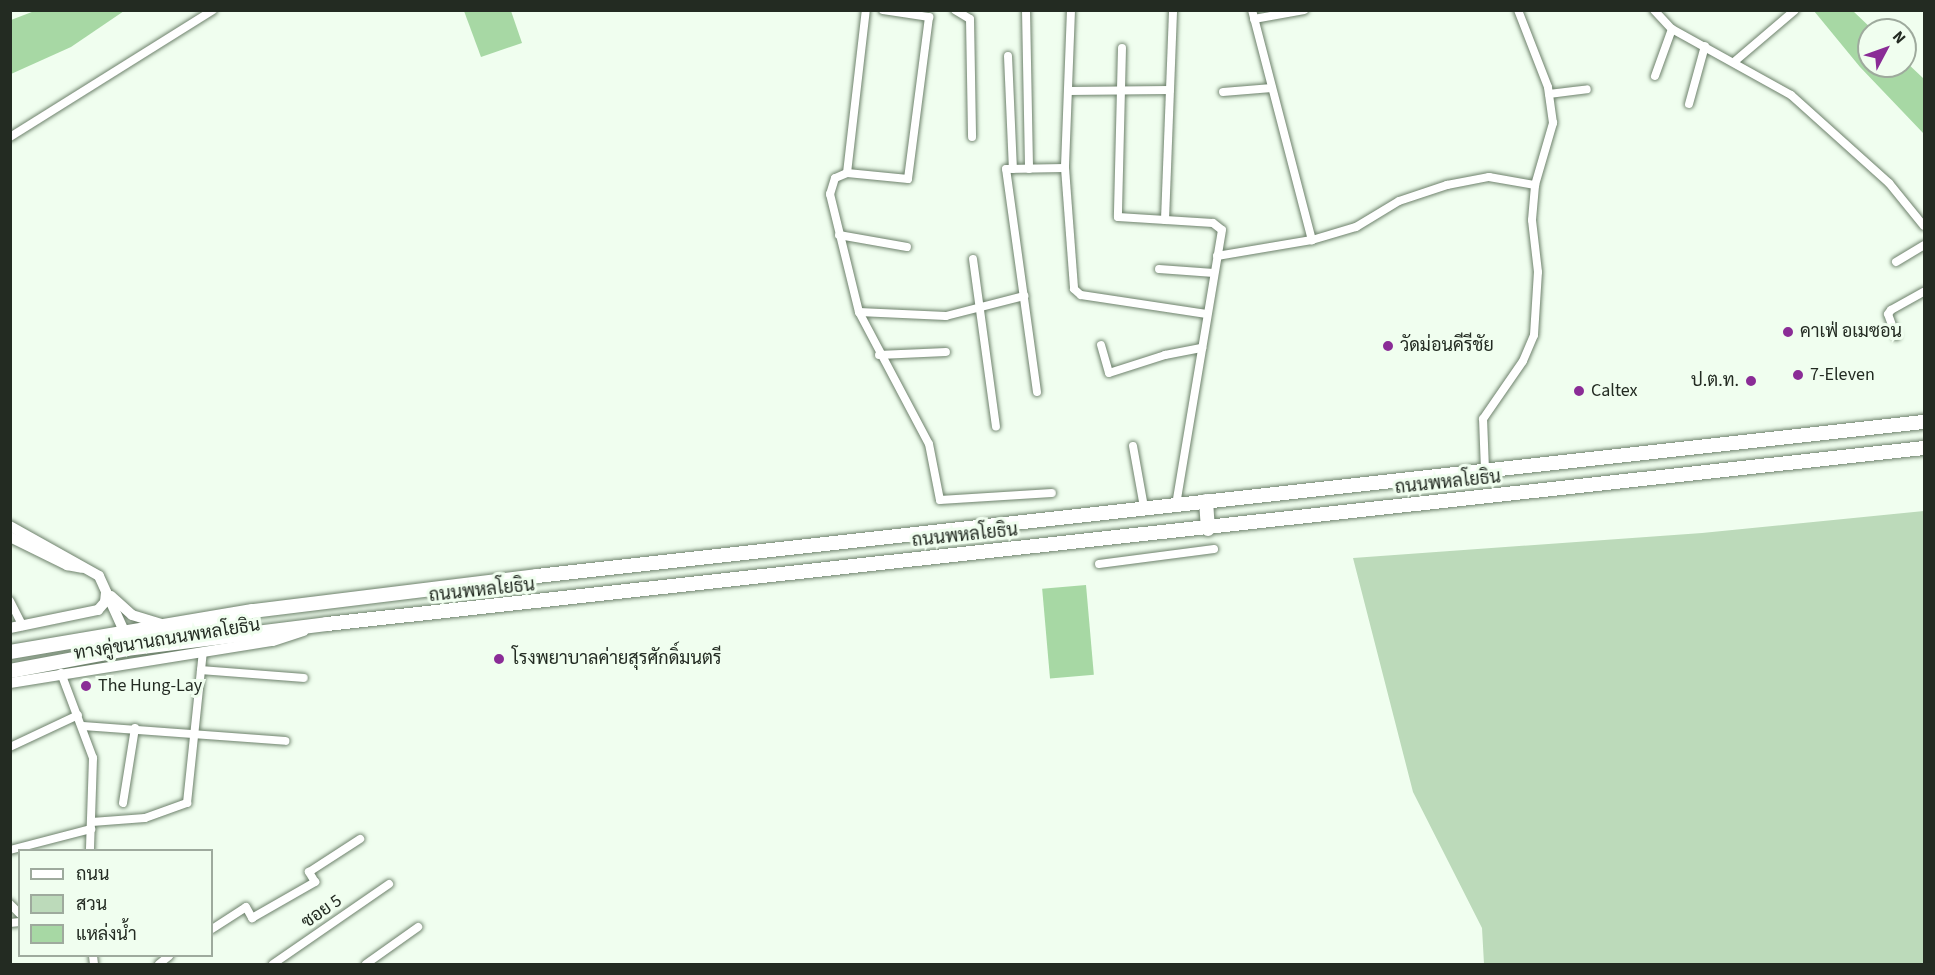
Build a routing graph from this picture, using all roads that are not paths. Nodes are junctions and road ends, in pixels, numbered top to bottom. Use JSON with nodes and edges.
{"nodes":[{"id":1,"x":213,"y":10,"type":"edge"},
{"id":2,"x":866,"y":10,"type":"edge"},
{"id":3,"x":883,"y":10,"type":"edge"},
{"id":4,"x":955,"y":10,"type":"edge"},
{"id":5,"x":1026,"y":10,"type":"edge"},
{"id":6,"x":1071,"y":10,"type":"edge"},
{"id":7,"x":1173,"y":10,"type":"edge"},
{"id":8,"x":1252,"y":10,"type":"edge"},
{"id":9,"x":1305,"y":10,"type":"edge"},
{"id":10,"x":1518,"y":10,"type":"edge"},
{"id":11,"x":1654,"y":10,"type":"edge"},
{"id":12,"x":1795,"y":10,"type":"edge"},
{"id":13,"x":925,"y":13,"type":"edge"},
{"id":14,"x":1254,"y":19,"type":"junction"},
{"id":15,"x":1672,"y":29,"type":"junction"},
{"id":16,"x":1705,"y":46,"type":"junction"},
{"id":17,"x":1122,"y":48,"type":"dead end"},
{"id":18,"x":1008,"y":56,"type":"dead end"},
{"id":19,"x":1734,"y":62,"type":"junction"},
{"id":20,"x":1655,"y":76,"type":"dead end"},
{"id":21,"x":1272,"y":88,"type":"junction"},
{"id":22,"x":1587,"y":89,"type":"dead end"},
{"id":23,"x":1170,"y":90,"type":"junction"},
{"id":24,"x":1121,"y":91,"type":"junction"},
{"id":25,"x":1068,"y":92,"type":"junction"},
{"id":26,"x":1223,"y":92,"type":"dead end"},
{"id":27,"x":1549,"y":94,"type":"junction"},
{"id":28,"x":1689,"y":104,"type":"dead end"},
{"id":29,"x":10,"y":137,"type":"edge"},
{"id":30,"x":972,"y":137,"type":"dead end"},
{"id":31,"x":1065,"y":168,"type":"junction"},
{"id":32,"x":1013,"y":169,"type":"junction"},
{"id":33,"x":1029,"y":169,"type":"junction"},
{"id":34,"x":847,"y":173,"type":"junction"},
{"id":35,"x":1535,"y":185,"type":"junction"},
{"id":36,"x":1165,"y":220,"type":"junction"},
{"id":37,"x":1924,"y":226,"type":"edge"},
{"id":38,"x":839,"y":235,"type":"junction"},
{"id":39,"x":1312,"y":240,"type":"junction"},
{"id":40,"x":1924,"y":245,"type":"edge"},
{"id":41,"x":907,"y":247,"type":"dead end"},
{"id":42,"x":1217,"y":256,"type":"junction"},
{"id":43,"x":973,"y":259,"type":"dead end"},
{"id":44,"x":1896,"y":262,"type":"dead end"},
{"id":45,"x":1159,"y":268,"type":"dead end"},
{"id":46,"x":1214,"y":273,"type":"junction"},
{"id":47,"x":1924,"y":292,"type":"edge"},
{"id":48,"x":1024,"y":296,"type":"junction"},
{"id":49,"x":980,"y":308,"type":"junction"},
{"id":50,"x":859,"y":312,"type":"junction"},
{"id":51,"x":1207,"y":314,"type":"junction"},
{"id":52,"x":1896,"y":336,"type":"dead end"},
{"id":53,"x":1101,"y":345,"type":"dead end"},
{"id":54,"x":1202,"y":348,"type":"junction"},
{"id":55,"x":946,"y":352,"type":"dead end"},
{"id":56,"x":879,"y":355,"type":"junction"},
{"id":57,"x":1037,"y":392,"type":"dead end"},
{"id":58,"x":1924,"y":422,"type":"edge"},
{"id":59,"x":996,"y":426,"type":"dead end"},
{"id":60,"x":1133,"y":447,"type":"dead end"},
{"id":61,"x":1924,"y":448,"type":"edge"},
{"id":62,"x":1485,"y":470,"type":"junction"},
{"id":63,"x":1052,"y":493,"type":"dead end"},
{"id":64,"x":1206,"y":501,"type":"junction"},
{"id":65,"x":1176,"y":504,"type":"junction"},
{"id":66,"x":1144,"y":507,"type":"junction"},
{"id":67,"x":10,"y":526,"type":"edge"},
{"id":68,"x":1208,"y":529,"type":"junction"},
{"id":69,"x":10,"y":537,"type":"edge"},
{"id":70,"x":1214,"y":549,"type":"dead end"},
{"id":71,"x":1099,"y":564,"type":"dead end"},
{"id":72,"x":83,"y":568,"type":"junction"},
{"id":73,"x":106,"y":592,"type":"junction"},
{"id":74,"x":10,"y":601,"type":"edge"},
{"id":75,"x":161,"y":624,"type":"junction"},
{"id":76,"x":327,"y":624,"type":"junction"},
{"id":77,"x":23,"y":626,"type":"junction"},
{"id":78,"x":10,"y":628,"type":"edge"},
{"id":79,"x":124,"y":631,"type":"junction"},
{"id":80,"x":127,"y":649,"type":"junction"},
{"id":81,"x":10,"y":652,"type":"edge"},
{"id":82,"x":203,"y":652,"type":"junction"},
{"id":83,"x":201,"y":670,"type":"junction"},
{"id":84,"x":10,"y":671,"type":"edge"},
{"id":85,"x":61,"y":673,"type":"junction"},
{"id":86,"x":304,"y":678,"type":"dead end"},
{"id":87,"x":10,"y":683,"type":"edge"},
{"id":88,"x":78,"y":715,"type":"junction"},
{"id":89,"x":83,"y":726,"type":"junction"},
{"id":90,"x":135,"y":728,"type":"junction"},
{"id":91,"x":195,"y":733,"type":"junction"},
{"id":92,"x":285,"y":741,"type":"dead end"},
{"id":93,"x":10,"y":747,"type":"edge"},
{"id":94,"x":123,"y":803,"type":"dead end"},
{"id":95,"x":92,"y":825,"type":"junction"},
{"id":96,"x":360,"y":838,"type":"dead end"},
{"id":97,"x":90,"y":849,"type":"edge"},
{"id":98,"x":10,"y":850,"type":"edge"},
{"id":99,"x":389,"y":884,"type":"dead end"},
{"id":100,"x":418,"y":927,"type":"dead end"},
{"id":101,"x":213,"y":928,"type":"edge"},
{"id":102,"x":273,"y":964,"type":"edge"},
{"id":103,"x":368,"y":964,"type":"edge"}],
"edges":[{"from":1,"to":29,"type":"street"},
{"from":2,"to":34,"type":"street"},
{"from":3,"to":13,"type":"street"},
{"from":4,"to":30,"type":"street"},
{"from":5,"to":33,"type":"street"},
{"from":6,"to":25,"type":"street"},
{"from":7,"to":23,"type":"street"},
{"from":8,"to":14,"type":"street"},
{"from":9,"to":14,"type":"street"},
{"from":10,"to":27,"type":"street"},
{"from":11,"to":15,"type":"street"},
{"from":12,"to":19,"type":"street"},
{"from":13,"to":34,"type":"street"},
{"from":14,"to":21,"type":"street"},
{"from":15,"to":16,"type":"street"},
{"from":15,"to":20,"type":"street"},
{"from":16,"to":19,"type":"street"},
{"from":16,"to":28,"type":"street"},
{"from":17,"to":24,"type":"street"},
{"from":18,"to":32,"type":"street"},
{"from":19,"to":37,"type":"street"},
{"from":21,"to":26,"type":"street"},
{"from":21,"to":39,"type":"street"},
{"from":22,"to":27,"type":"street"},
{"from":23,"to":24,"type":"street"},
{"from":23,"to":36,"type":"street"},
{"from":24,"to":25,"type":"street"},
{"from":24,"to":36,"type":"street"},
{"from":25,"to":31,"type":"street"},
{"from":27,"to":35,"type":"street"},
{"from":31,"to":33,"type":"street"},
{"from":31,"to":51,"type":"street"},
{"from":32,"to":33,"type":"street"},
{"from":32,"to":48,"type":"street"},
{"from":34,"to":38,"type":"street"},
{"from":35,"to":39,"type":"street"},
{"from":35,"to":62,"type":"street"},
{"from":36,"to":42,"type":"street"},
{"from":38,"to":41,"type":"street"},
{"from":38,"to":50,"type":"street"},
{"from":39,"to":42,"type":"street"},
{"from":40,"to":44,"type":"street"},
{"from":42,"to":46,"type":"street"},
{"from":43,"to":49,"type":"street"},
{"from":45,"to":46,"type":"street"},
{"from":46,"to":51,"type":"street"},
{"from":47,"to":52,"type":"street"},
{"from":48,"to":49,"type":"street"},
{"from":48,"to":57,"type":"street"},
{"from":49,"to":50,"type":"street"},
{"from":49,"to":59,"type":"street"},
{"from":50,"to":56,"type":"street"},
{"from":51,"to":54,"type":"street"},
{"from":53,"to":54,"type":"street"},
{"from":54,"to":65,"type":"street"},
{"from":55,"to":56,"type":"street"},
{"from":56,"to":63,"type":"street"},
{"from":58,"to":62,"type":"highway","name":"ถนนพหลโยธิน"},
{"from":60,"to":66,"type":"street"},
{"from":61,"to":68,"type":"highway","name":"ถนนพหลโยธิน"},
{"from":62,"to":64,"type":"highway","name":"ถนนพหลโยธิน"},
{"from":64,"to":65,"type":"highway","name":"ถนนพหลโยธิน"},
{"from":64,"to":68,"type":"highway"},
{"from":65,"to":66,"type":"highway","name":"ถนนพหลโยธิน"},
{"from":66,"to":75,"type":"highway","name":"ถนนพหลโยธิน"},
{"from":67,"to":72,"type":"main road"},
{"from":68,"to":76,"type":"highway","name":"ถนนพหลโยธิน"},
{"from":69,"to":72,"type":"main road"},
{"from":70,"to":71,"type":"street"},
{"from":72,"to":73,"type":"main road"},
{"from":73,"to":75,"type":"main road"},
{"from":73,"to":77,"type":"main road"},
{"from":73,"to":79,"type":"main road"},
{"from":74,"to":77,"type":"street"},
{"from":75,"to":79,"type":"highway","name":"ถนนพหลโยธิน"},
{"from":76,"to":80,"type":"highway","name":"ถนนพหลโยธิน"},
{"from":76,"to":82,"type":"main road","name":"ทางคู่ขนานถนนพหลโยธิน"},
{"from":77,"to":78,"type":"main road"},
{"from":79,"to":80,"type":"highway"},
{"from":79,"to":81,"type":"highway","name":"ถนนพหลโยธิน"},
{"from":80,"to":84,"type":"highway","name":"ถนนพหลโยธิน"},
{"from":82,"to":83,"type":"street"},
{"from":82,"to":85,"type":"main road","name":"ทางคู่ขนานถนนพหลโยธิน"},
{"from":83,"to":86,"type":"street"},
{"from":83,"to":91,"type":"street"},
{"from":85,"to":87,"type":"main road","name":"ทางคู่ขนานถนนพหลโยธิน"},
{"from":85,"to":88,"type":"street"},
{"from":88,"to":89,"type":"street"},
{"from":88,"to":93,"type":"street"},
{"from":89,"to":90,"type":"street"},
{"from":89,"to":95,"type":"street"},
{"from":90,"to":91,"type":"street"},
{"from":90,"to":94,"type":"street"},
{"from":91,"to":92,"type":"street"},
{"from":91,"to":95,"type":"street"},
{"from":95,"to":97,"type":"street"},
{"from":95,"to":98,"type":"street"},
{"from":96,"to":101,"type":"street"},
{"from":99,"to":102,"type":"street","name":"ซอย 5"},
{"from":100,"to":103,"type":"street"}]}
